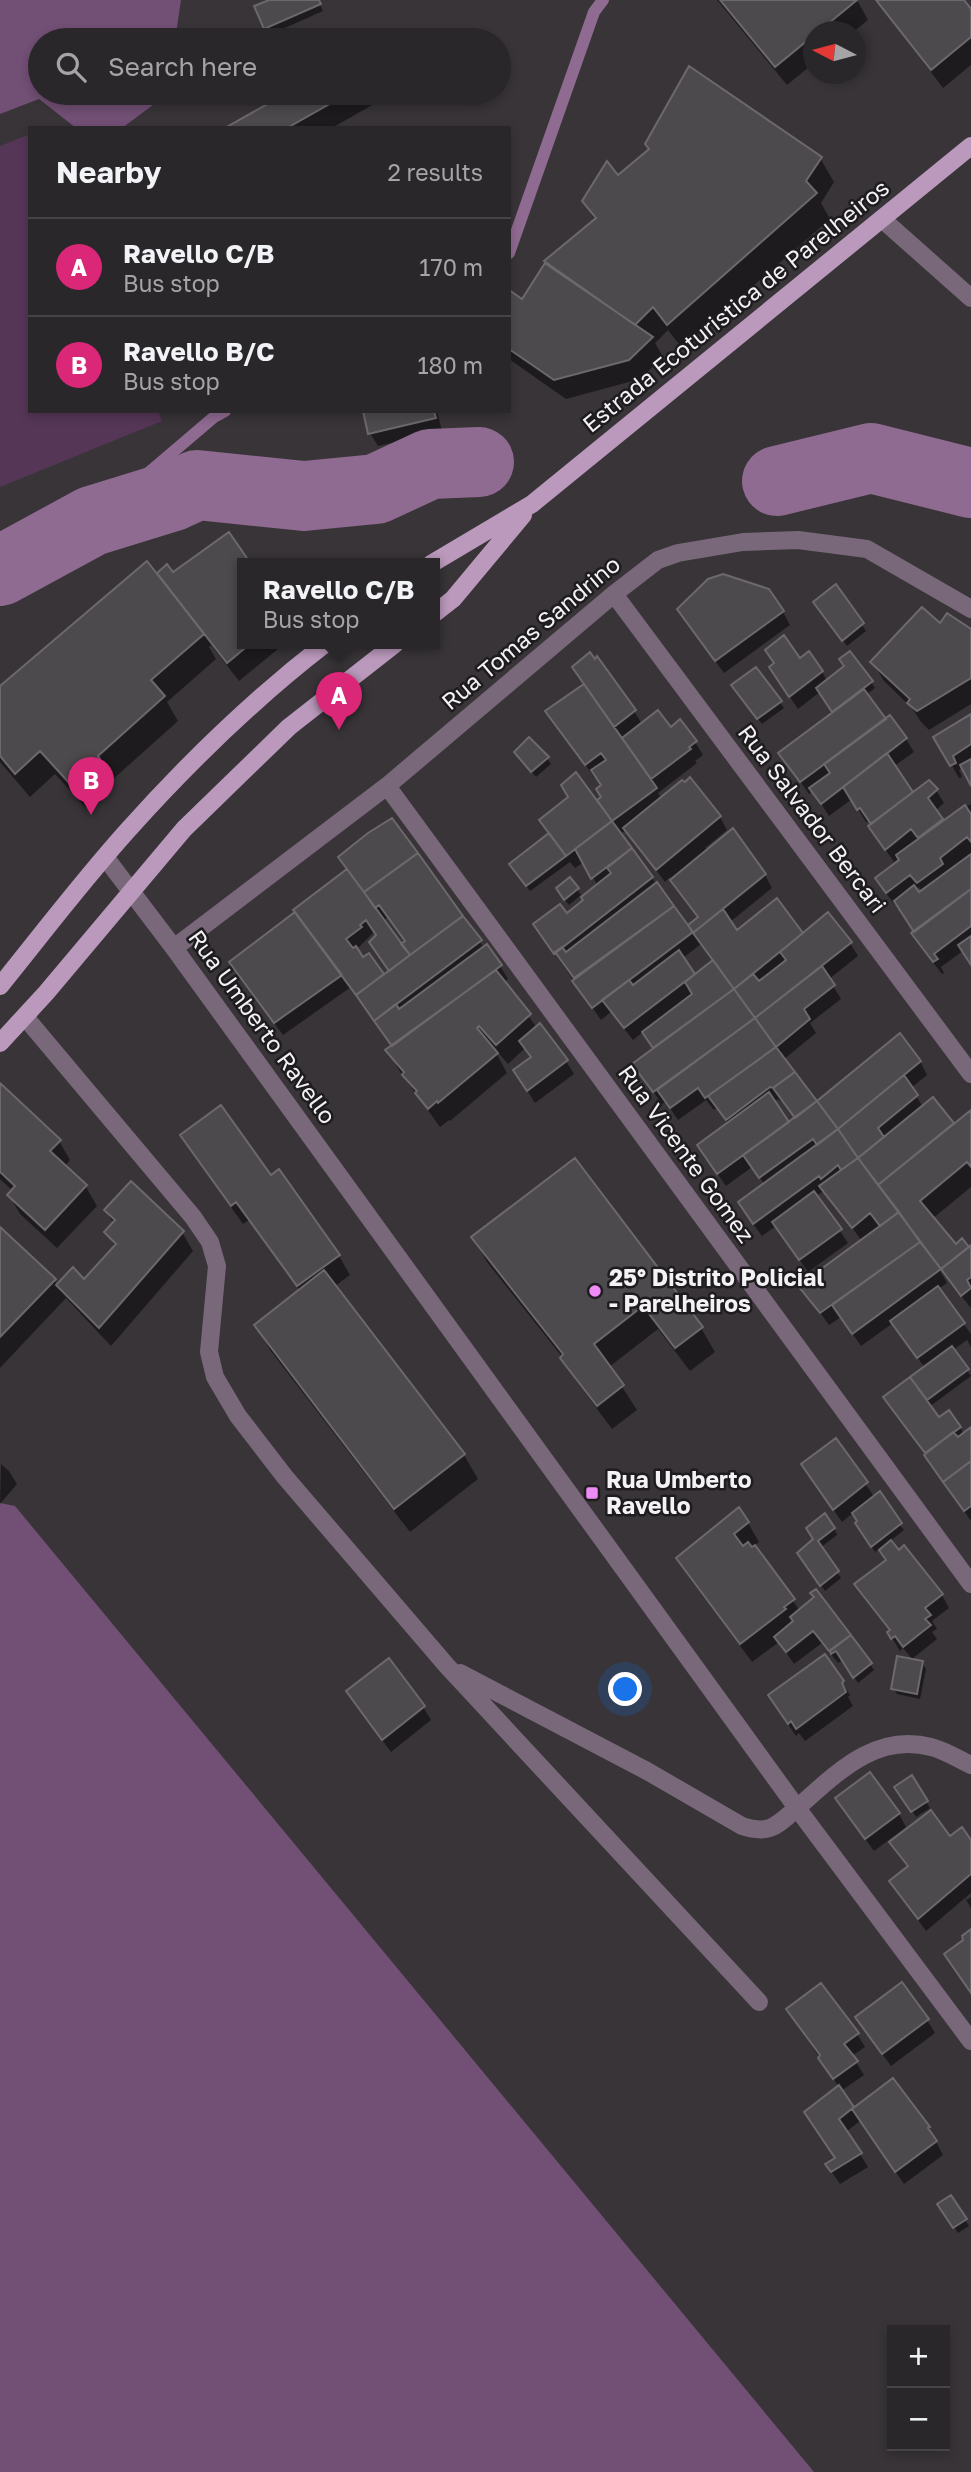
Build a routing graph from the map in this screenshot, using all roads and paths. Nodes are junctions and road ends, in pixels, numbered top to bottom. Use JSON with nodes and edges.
{"nodes":[{"id":1,"x":971,"y":146,"type":"edge"},
{"id":2,"x":881,"y":219,"type":"junction"},
{"id":3,"x":970,"y":294,"type":"edge"},
{"id":4,"x":532,"y":504,"type":"junction"},
{"id":5,"x":440,"y":559,"type":"edge"},
{"id":6,"x":614,"y":594,"type":"junction"},
{"id":7,"x":440,"y":609,"type":"edge"},
{"id":8,"x":971,"y":609,"type":"edge"},
{"id":9,"x":319,"y":649,"type":"edge"},
{"id":10,"x":389,"y":649,"type":"edge"},
{"id":11,"x":387,"y":786,"type":"junction"},
{"id":12,"x":105,"y":857,"type":"junction"},
{"id":13,"x":131,"y":890,"type":"junction"},
{"id":14,"x":174,"y":948,"type":"junction"},
{"id":15,"x":0,"y":986,"type":"edge"},
{"id":16,"x":25,"y":1017,"type":"junction"},
{"id":17,"x":0,"y":1043,"type":"edge"},
{"id":18,"x":971,"y":1074,"type":"edge"},
{"id":19,"x":971,"y":1584,"type":"edge"},
{"id":20,"x":447,"y":1666,"type":"junction"},
{"id":21,"x":971,"y":1765,"type":"edge"},
{"id":22,"x":797,"y":1808,"type":"junction"},
{"id":23,"x":759,"y":2001,"type":"dead end"},
{"id":24,"x":971,"y":2041,"type":"edge"}],
"edges":[{"from":1,"to":2,"type":"main road","name":"Estrada Ecoturistica de Parelheiros"},
{"from":2,"to":3,"type":"street"},
{"from":2,"to":4,"type":"main road","name":"Estrada Ecoturistica de Parelheiros"},
{"from":4,"to":5,"type":"main road","name":"Estrada Ecoturistica de Parelheiros"},
{"from":4,"to":7,"type":"main road","name":"Estrada Ecoturistica de Parelheiros"},
{"from":6,"to":8,"type":"street","name":"Rua Tomas Sandrino"},
{"from":6,"to":11,"type":"street","name":"Rua Tomas Sandrino"},
{"from":6,"to":18,"type":"street","name":"Rua Salvador Bercari"},
{"from":9,"to":12,"type":"main road"},
{"from":10,"to":13,"type":"main road"},
{"from":11,"to":14,"type":"street","name":"Rua Tomas Sandrino"},
{"from":11,"to":19,"type":"street","name":"Rua Vicente Gomez"},
{"from":12,"to":13,"type":"street","name":"Rua Umberto Ravello"},
{"from":12,"to":15,"type":"main road"},
{"from":13,"to":14,"type":"street","name":"Rua Umberto Ravello"},
{"from":13,"to":16,"type":"main road"},
{"from":14,"to":22,"type":"street","name":"Rua Umberto Ravello"},
{"from":16,"to":17,"type":"main road"},
{"from":16,"to":20,"type":"street"},
{"from":20,"to":22,"type":"street"},
{"from":20,"to":23,"type":"street"},
{"from":21,"to":22,"type":"street"},
{"from":22,"to":24,"type":"street","name":"Rua Umberto Ravello"}]}
